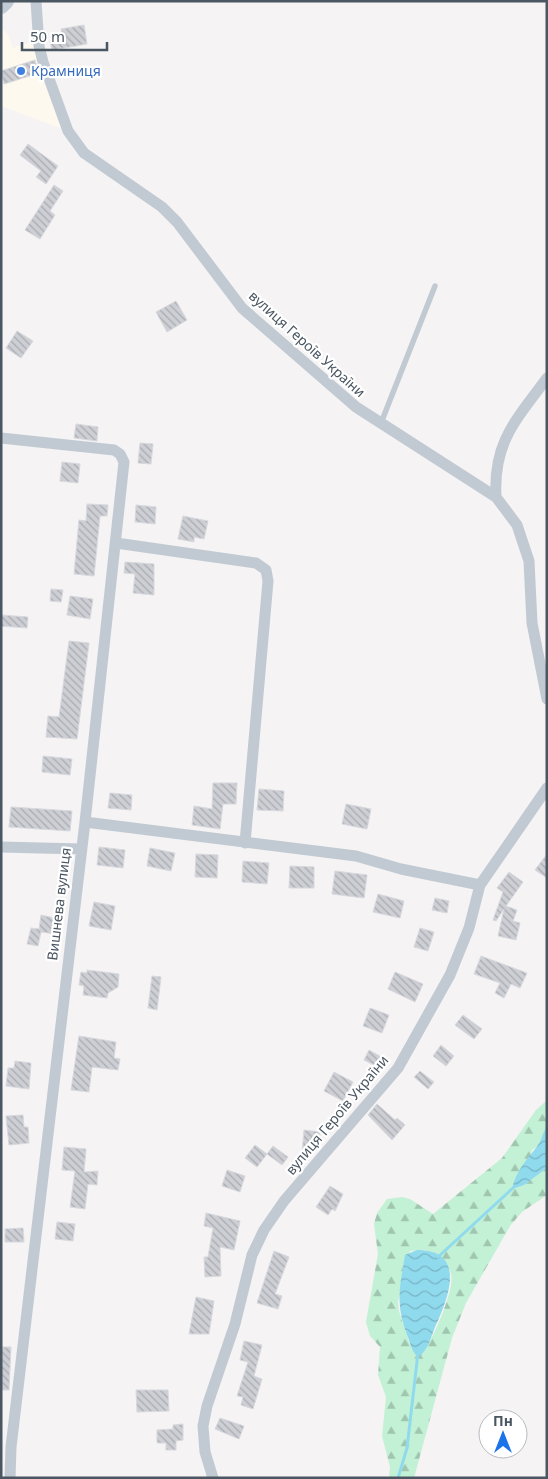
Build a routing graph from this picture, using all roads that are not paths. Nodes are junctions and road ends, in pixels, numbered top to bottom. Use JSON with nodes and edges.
{"nodes":[{"id":1,"x":6,"y":1,"type":"edge"},
{"id":2,"x":36,"y":1,"type":"edge"},
{"id":3,"x":1,"y":6,"type":"edge"},
{"id":4,"x":435,"y":286,"type":"dead end"},
{"id":5,"x":547,"y":378,"type":"edge"},
{"id":6,"x":380,"y":425,"type":"junction"},
{"id":7,"x":1,"y":438,"type":"edge"},
{"id":8,"x":496,"y":498,"type":"junction"},
{"id":9,"x":116,"y":542,"type":"junction"},
{"id":10,"x":547,"y":700,"type":"edge"},
{"id":11,"x":547,"y":788,"type":"edge"},
{"id":12,"x":85,"y":822,"type":"junction"},
{"id":13,"x":245,"y":843,"type":"junction"},
{"id":14,"x":1,"y":847,"type":"edge"},
{"id":15,"x":81,"y":850,"type":"junction"},
{"id":16,"x":480,"y":885,"type":"junction"},
{"id":17,"x":10,"y":1478,"type":"edge"},
{"id":18,"x":213,"y":1478,"type":"edge"}],
"edges":[{"from":1,"to":3,"type":"street"},
{"from":2,"to":6,"type":"street","name":"вулиця Героїв України"},
{"from":4,"to":6,"type":"lane"},
{"from":5,"to":8,"type":"street"},
{"from":6,"to":8,"type":"street","name":"вулиця Героїв України"},
{"from":7,"to":9,"type":"street","name":"Вишнева вулиця"},
{"from":8,"to":10,"type":"street","name":"вулиця Героїв України"},
{"from":9,"to":12,"type":"street","name":"Вишнева вулиця"},
{"from":9,"to":13,"type":"street"},
{"from":11,"to":16,"type":"street","name":"вулиця Героїв України"},
{"from":12,"to":13,"type":"street"},
{"from":12,"to":15,"type":"street","name":"Вишнева вулиця"},
{"from":13,"to":16,"type":"street"},
{"from":14,"to":15,"type":"street"},
{"from":15,"to":17,"type":"street","name":"Вишнева вулиця"},
{"from":16,"to":18,"type":"street","name":"вулиця Героїв України"}]}
